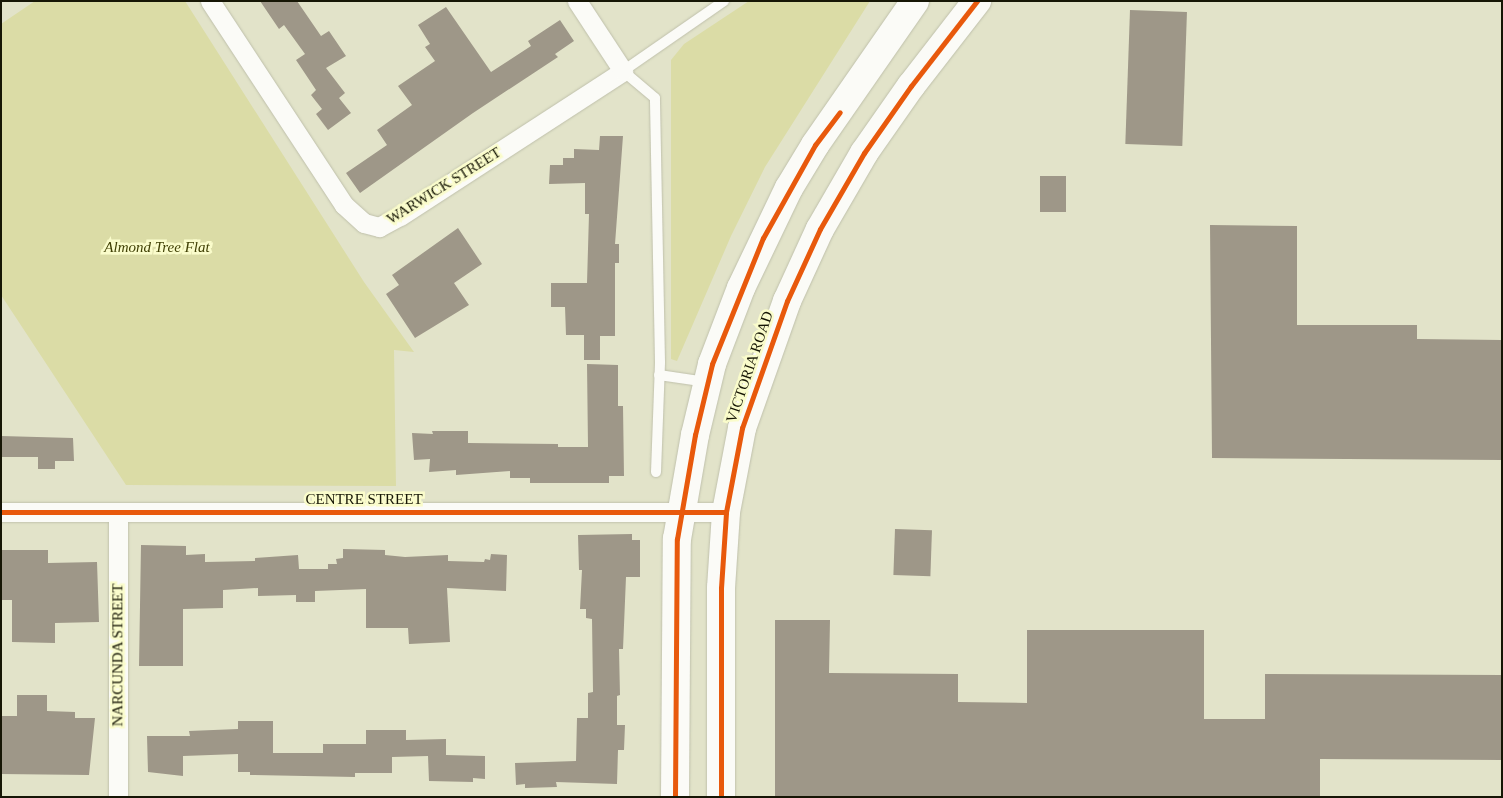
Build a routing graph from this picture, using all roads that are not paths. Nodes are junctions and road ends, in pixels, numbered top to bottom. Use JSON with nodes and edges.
{"nodes":[{"id":1,"x":210,"y":1,"type":"edge"},
{"id":2,"x":577,"y":1,"type":"edge"},
{"id":3,"x":724,"y":1,"type":"edge"},
{"id":4,"x":915,"y":1,"type":"edge"},
{"id":5,"x":977,"y":1,"type":"edge"},
{"id":6,"x":623,"y":71,"type":"junction"},
{"id":7,"x":659,"y":376,"type":"junction"},
{"id":8,"x":708,"y":382,"type":"junction"},
{"id":9,"x":656,"y":472,"type":"dead end"},
{"id":10,"x":681,"y":511,"type":"junction"},
{"id":11,"x":1,"y":512,"type":"edge"},
{"id":12,"x":726,"y":512,"type":"junction"},
{"id":13,"x":118,"y":513,"type":"junction"},
{"id":14,"x":118,"y":797,"type":"edge"},
{"id":15,"x":674,"y":797,"type":"edge"},
{"id":16,"x":721,"y":797,"type":"edge"}],
"edges":[{"from":1,"to":6,"type":"street","name":"WARWICK STREET"},
{"from":2,"to":6,"type":"street"},
{"from":3,"to":6,"type":"lane"},
{"from":4,"to":8,"type":"highway"},
{"from":5,"to":12,"type":"highway","name":"VICTORIA ROAD"},
{"from":6,"to":7,"type":"lane"},
{"from":7,"to":8,"type":"lane"},
{"from":7,"to":9,"type":"lane"},
{"from":8,"to":10,"type":"highway"},
{"from":10,"to":12,"type":"street","name":"CENTRE STREET"},
{"from":10,"to":13,"type":"street","name":"CENTRE STREET"},
{"from":10,"to":15,"type":"highway"},
{"from":11,"to":13,"type":"street","name":"CENTRE STREET"},
{"from":12,"to":16,"type":"highway","name":"VICTORIA ROAD"},
{"from":13,"to":14,"type":"street","name":"NARCUNDA STREET"}]}
